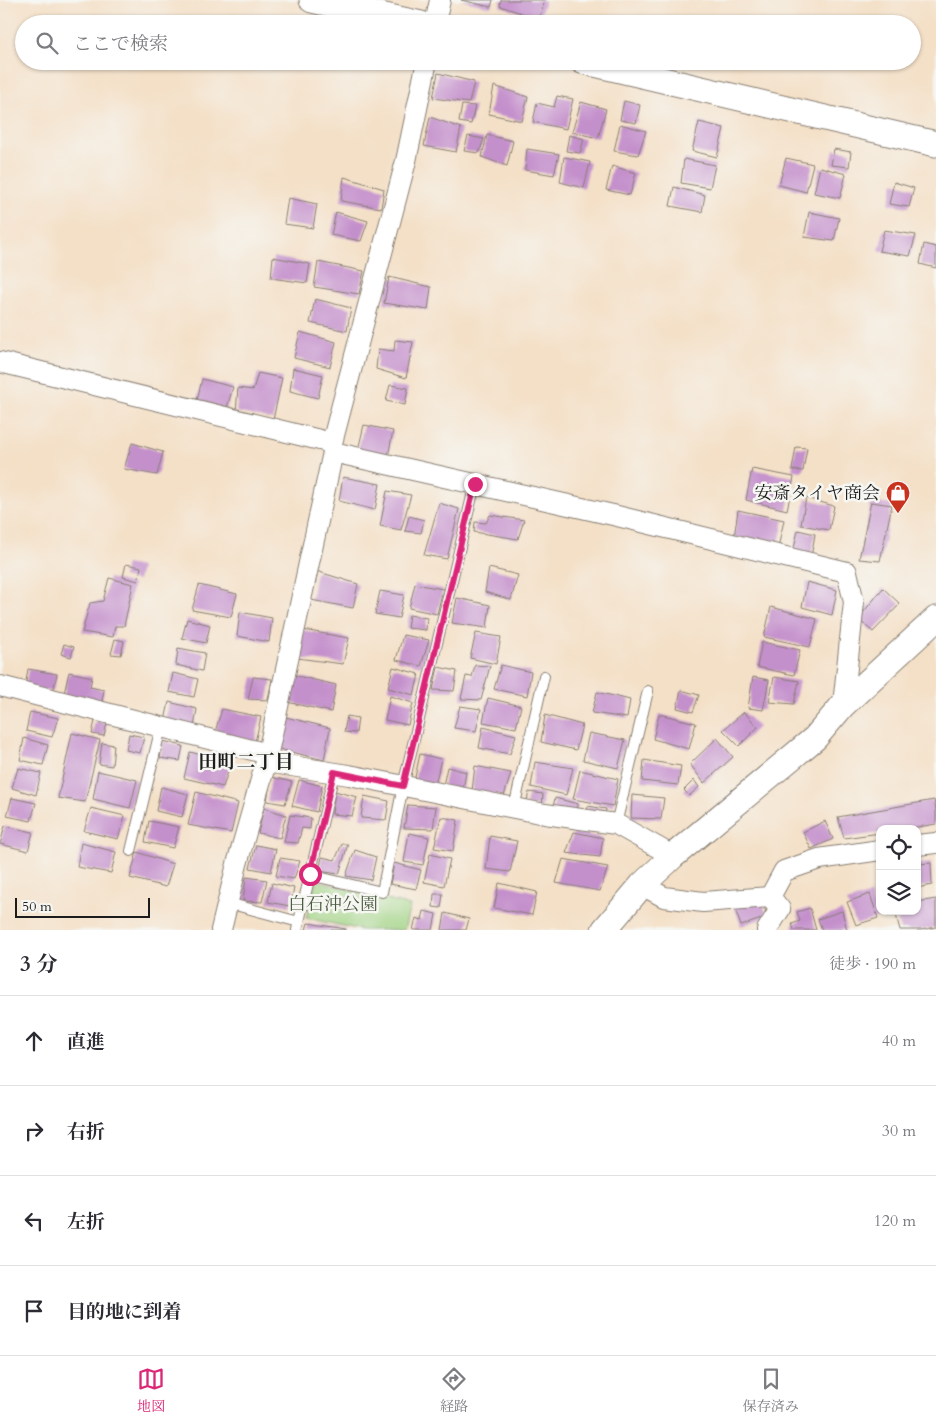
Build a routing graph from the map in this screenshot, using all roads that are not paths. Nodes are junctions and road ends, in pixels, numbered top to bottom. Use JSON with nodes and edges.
{"nodes":[{"id":1,"x":312,"y":0,"type":"edge"},
{"id":2,"x":440,"y":0,"type":"edge"},
{"id":3,"x":380,"y":15,"type":"edge"},
{"id":4,"x":437,"y":15,"type":"edge"},
{"id":5,"x":425,"y":70,"type":"edge"},
{"id":6,"x":620,"y":70,"type":"edge"},
{"id":7,"x":936,"y":144,"type":"edge"},
{"id":8,"x":0,"y":362,"type":"edge"},
{"id":9,"x":333,"y":448,"type":"junction"},
{"id":10,"x":475,"y":484,"type":"junction"},
{"id":11,"x":936,"y":618,"type":"edge"},
{"id":12,"x":544,"y":676,"type":"dead end"},
{"id":13,"x":0,"y":686,"type":"edge"},
{"id":14,"x":648,"y":691,"type":"dead end"},
{"id":15,"x":844,"y":705,"type":"junction"},
{"id":16,"x":161,"y":727,"type":"junction"},
{"id":17,"x":267,"y":758,"type":"junction"},
{"id":18,"x":334,"y":772,"type":"junction"},
{"id":19,"x":403,"y":786,"type":"junction"},
{"id":20,"x":514,"y":808,"type":"junction"},
{"id":21,"x":616,"y":824,"type":"junction"},
{"id":22,"x":936,"y":843,"type":"edge"},
{"id":23,"x":921,"y":845,"type":"edge"},
{"id":24,"x":131,"y":851,"type":"dead end"},
{"id":25,"x":876,"y":851,"type":"edge"},
{"id":26,"x":673,"y":856,"type":"junction"},
{"id":27,"x":310,"y":874,"type":"junction"},
{"id":28,"x":642,"y":885,"type":"junction"},
{"id":29,"x":770,"y":897,"type":"junction"},
{"id":30,"x":228,"y":903,"type":"junction"},
{"id":31,"x":298,"y":926,"type":"edge"},
{"id":32,"x":221,"y":930,"type":"edge"},
{"id":33,"x":604,"y":930,"type":"edge"},
{"id":34,"x":767,"y":930,"type":"edge"}],
"edges":[{"from":1,"to":3,"type":"street"},
{"from":2,"to":4,"type":"street"},
{"from":5,"to":9,"type":"street"},
{"from":6,"to":7,"type":"street"},
{"from":8,"to":9,"type":"street"},
{"from":9,"to":10,"type":"street"},
{"from":9,"to":17,"type":"street"},
{"from":10,"to":15,"type":"street"},
{"from":10,"to":19,"type":"lane"},
{"from":11,"to":15,"type":"street"},
{"from":12,"to":20,"type":"lane"},
{"from":13,"to":16,"type":"street"},
{"from":14,"to":21,"type":"lane"},
{"from":15,"to":26,"type":"street"},
{"from":16,"to":17,"type":"street"},
{"from":16,"to":24,"type":"lane"},
{"from":17,"to":18,"type":"street"},
{"from":17,"to":30,"type":"street"},
{"from":18,"to":19,"type":"street"},
{"from":18,"to":27,"type":"lane"},
{"from":19,"to":20,"type":"street"},
{"from":19,"to":27,"type":"lane"},
{"from":20,"to":21,"type":"street"},
{"from":21,"to":26,"type":"street"},
{"from":22,"to":23,"type":"street"},
{"from":25,"to":29,"type":"street"},
{"from":26,"to":28,"type":"street"},
{"from":27,"to":31,"type":"lane"},
{"from":28,"to":29,"type":"street"},
{"from":28,"to":33,"type":"street"},
{"from":29,"to":34,"type":"street"},
{"from":30,"to":31,"type":"lane"},
{"from":30,"to":32,"type":"street"}]}
